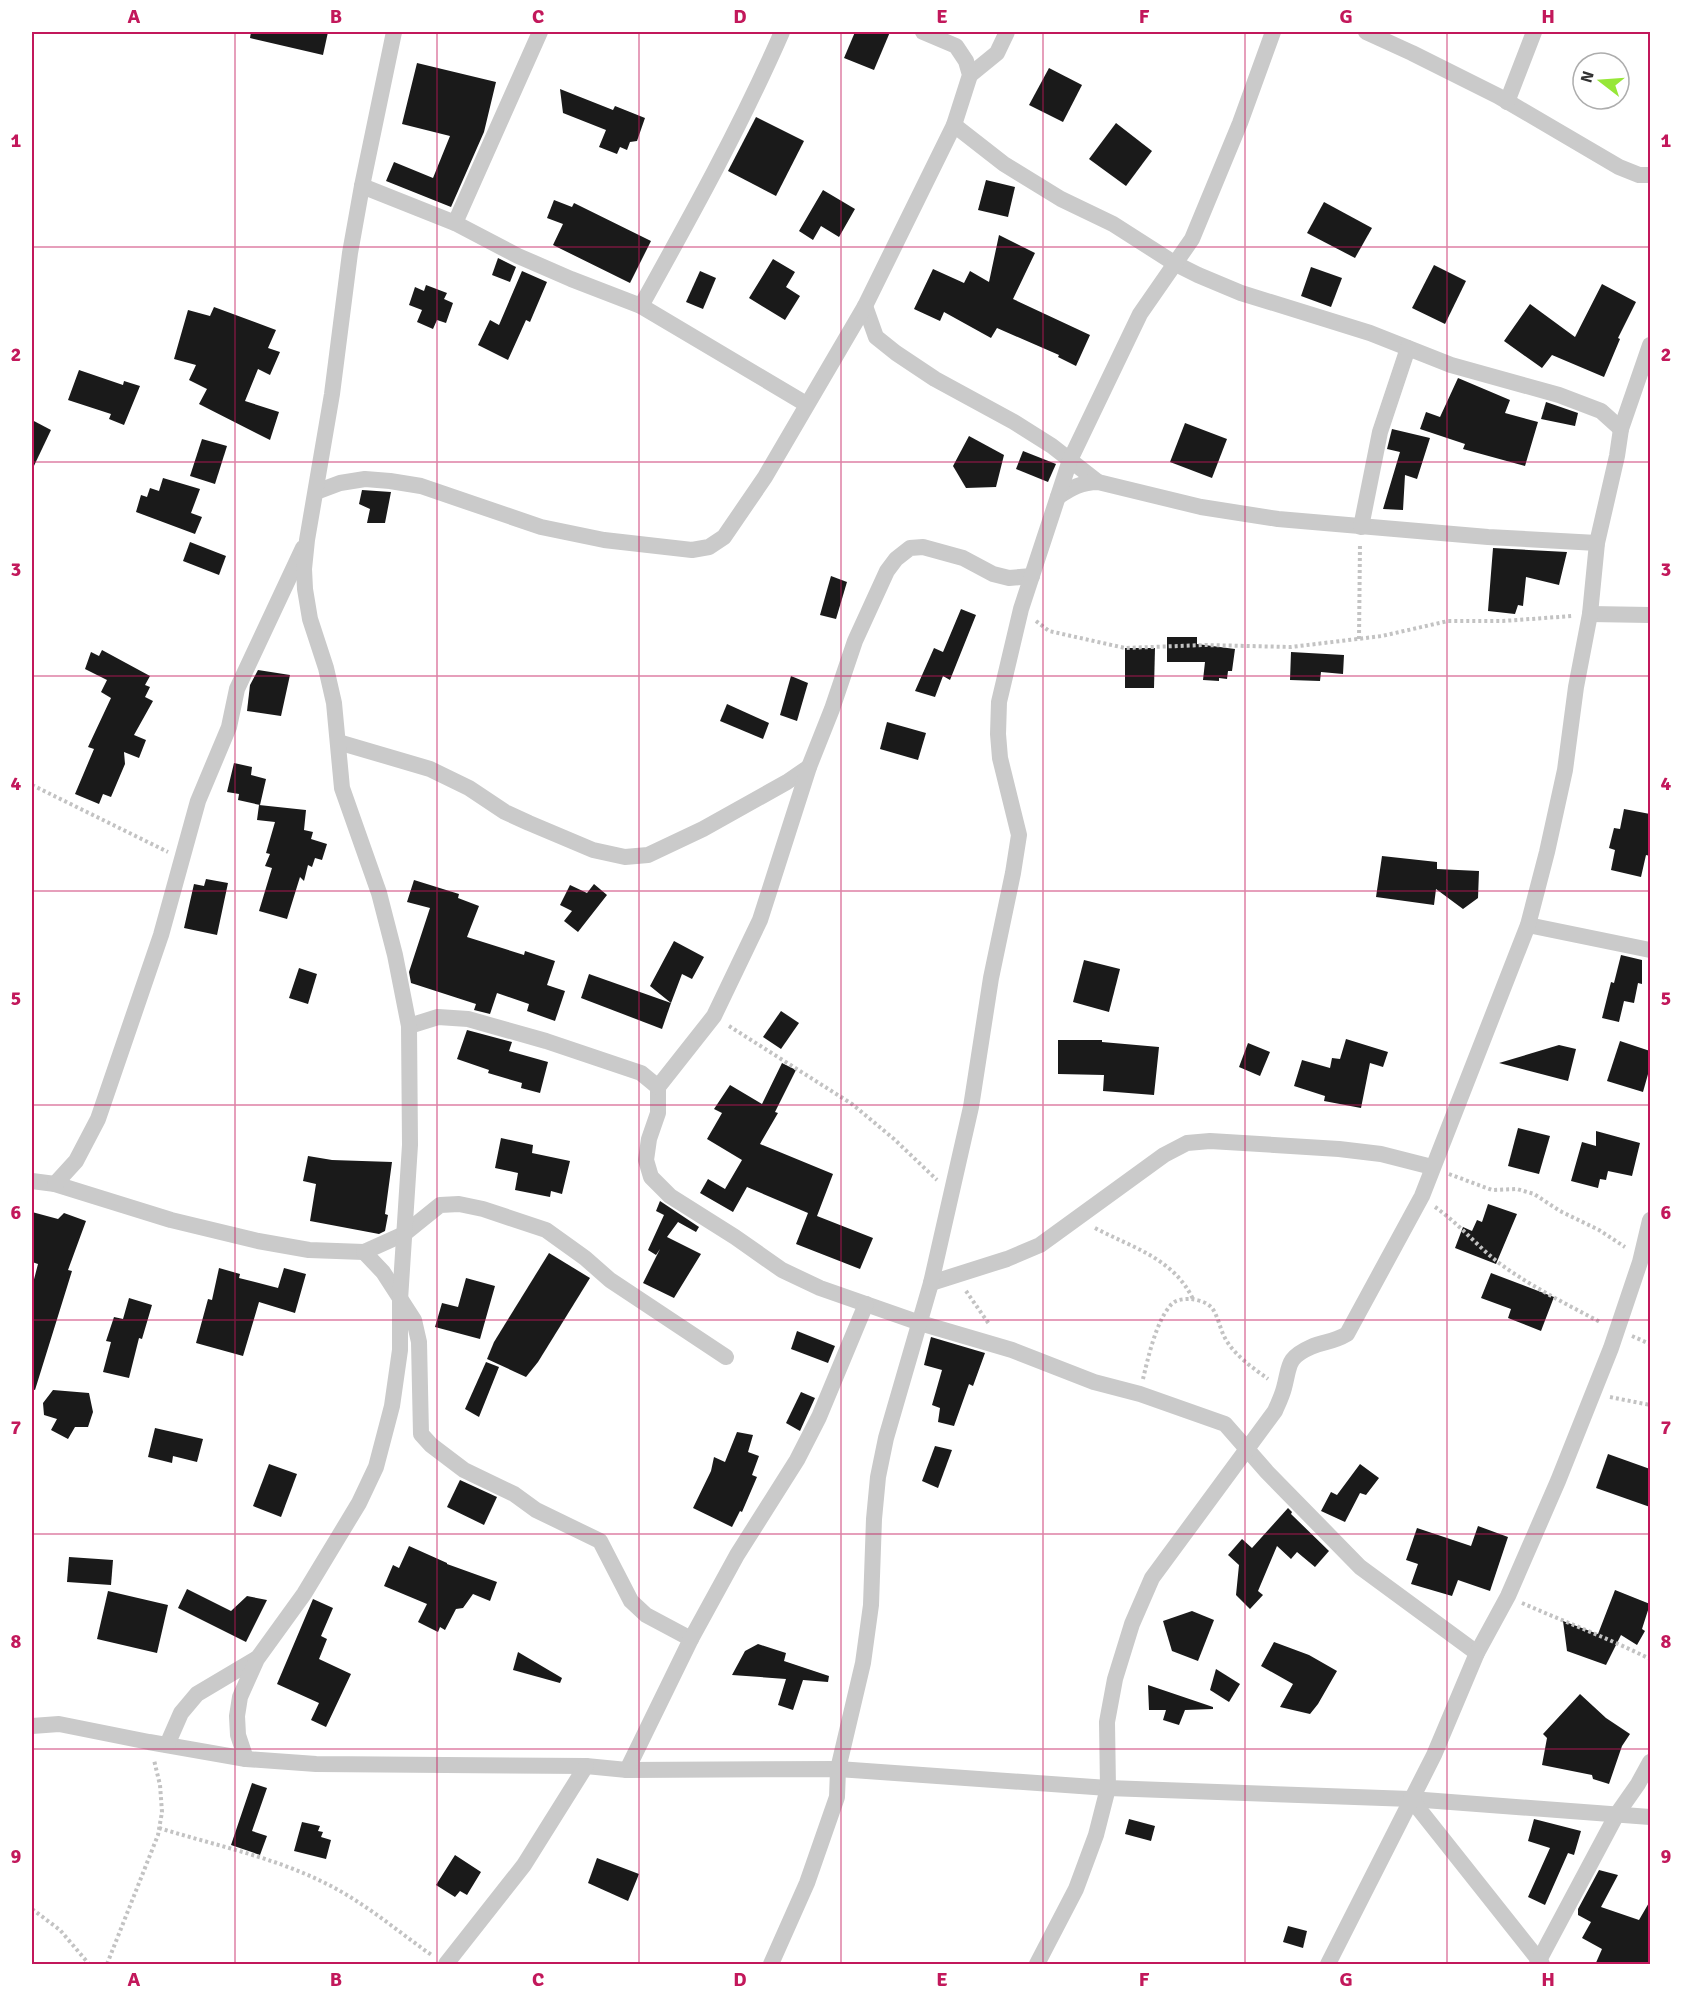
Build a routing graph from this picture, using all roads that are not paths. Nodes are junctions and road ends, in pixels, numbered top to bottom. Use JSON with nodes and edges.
{"nodes":[{"id":1,"x":394,"y":32,"type":"edge"},
{"id":2,"x":540,"y":32,"type":"edge"},
{"id":3,"x":782,"y":32,"type":"edge"},
{"id":4,"x":923,"y":32,"type":"edge"},
{"id":5,"x":1007,"y":32,"type":"edge"},
{"id":6,"x":1273,"y":32,"type":"edge"},
{"id":7,"x":1366,"y":32,"type":"edge"},
{"id":8,"x":1534,"y":32,"type":"edge"},
{"id":9,"x":970,"y":75,"type":"junction"},
{"id":10,"x":1507,"y":102,"type":"junction"},
{"id":11,"x":954,"y":125,"type":"junction"},
{"id":12,"x":1650,"y":175,"type":"edge"},
{"id":13,"x":362,"y":186,"type":"junction"},
{"id":14,"x":455,"y":223,"type":"junction"},
{"id":15,"x":1174,"y":262,"type":"junction"},
{"id":16,"x":641,"y":306,"type":"junction"},
{"id":17,"x":865,"y":306,"type":"junction"},
{"id":18,"x":1650,"y":345,"type":"edge"},
{"id":19,"x":1408,"y":348,"type":"junction"},
{"id":20,"x":807,"y":404,"type":"junction"},
{"id":21,"x":1621,"y":429,"type":"junction"},
{"id":22,"x":1070,"y":460,"type":"junction"},
{"id":23,"x":1098,"y":482,"type":"junction"},
{"id":24,"x":316,"y":492,"type":"junction"},
{"id":25,"x":1058,"y":497,"type":"junction"},
{"id":26,"x":1361,"y":527,"type":"junction"},
{"id":27,"x":307,"y":540,"type":"junction"},
{"id":28,"x":1597,"y":543,"type":"junction"},
{"id":29,"x":1032,"y":576,"type":"junction"},
{"id":30,"x":1590,"y":614,"type":"junction"},
{"id":31,"x":1650,"y":615,"type":"edge"},
{"id":32,"x":338,"y":742,"type":"junction"},
{"id":33,"x":809,"y":767,"type":"junction"},
{"id":34,"x":1528,"y":925,"type":"junction"},
{"id":35,"x":1650,"y":950,"type":"edge"},
{"id":36,"x":409,"y":1026,"type":"junction"},
{"id":37,"x":658,"y":1087,"type":"junction"},
{"id":38,"x":1432,"y":1167,"type":"junction"},
{"id":39,"x":32,"y":1181,"type":"edge"},
{"id":40,"x":55,"y":1184,"type":"junction"},
{"id":41,"x":1650,"y":1220,"type":"edge"},
{"id":42,"x":404,"y":1234,"type":"junction"},
{"id":43,"x":364,"y":1252,"type":"junction"},
{"id":44,"x":931,"y":1283,"type":"junction"},
{"id":45,"x":400,"y":1300,"type":"junction"},
{"id":46,"x":866,"y":1304,"type":"junction"},
{"id":47,"x":920,"y":1323,"type":"junction"},
{"id":48,"x":726,"y":1358,"type":"dead end"},
{"id":49,"x":1246,"y":1448,"type":"junction"},
{"id":50,"x":691,"y":1638,"type":"junction"},
{"id":51,"x":1477,"y":1653,"type":"junction"},
{"id":52,"x":257,"y":1659,"type":"junction"},
{"id":53,"x":32,"y":1726,"type":"edge"},
{"id":54,"x":167,"y":1746,"type":"junction"},
{"id":55,"x":246,"y":1759,"type":"junction"},
{"id":56,"x":1650,"y":1762,"type":"edge"},
{"id":57,"x":585,"y":1766,"type":"junction"},
{"id":58,"x":838,"y":1768,"type":"junction"},
{"id":59,"x":627,"y":1770,"type":"junction"},
{"id":60,"x":1108,"y":1788,"type":"junction"},
{"id":61,"x":1411,"y":1799,"type":"junction"},
{"id":62,"x":1617,"y":1814,"type":"junction"},
{"id":63,"x":1650,"y":1817,"type":"edge"},
{"id":64,"x":1540,"y":1963,"type":"edge"},
{"id":65,"x":446,"y":1964,"type":"edge"},
{"id":66,"x":771,"y":1965,"type":"edge"},
{"id":67,"x":1037,"y":1965,"type":"edge"},
{"id":68,"x":1328,"y":1965,"type":"edge"}],
"edges":[{"from":1,"to":13,"type":"street"},
{"from":2,"to":14,"type":"street"},
{"from":3,"to":16,"type":"street"},
{"from":4,"to":9,"type":"street"},
{"from":5,"to":9,"type":"street"},
{"from":6,"to":15,"type":"street"},
{"from":7,"to":10,"type":"street"},
{"from":8,"to":10,"type":"street"},
{"from":9,"to":11,"type":"street"},
{"from":10,"to":12,"type":"street"},
{"from":11,"to":15,"type":"street"},
{"from":11,"to":17,"type":"street"},
{"from":13,"to":14,"type":"street"},
{"from":13,"to":24,"type":"street"},
{"from":14,"to":16,"type":"street"},
{"from":15,"to":19,"type":"street"},
{"from":15,"to":22,"type":"street"},
{"from":16,"to":20,"type":"street"},
{"from":17,"to":20,"type":"street"},
{"from":17,"to":22,"type":"street"},
{"from":18,"to":21,"type":"street"},
{"from":19,"to":21,"type":"street"},
{"from":19,"to":26,"type":"street"},
{"from":20,"to":24,"type":"street"},
{"from":21,"to":28,"type":"street"},
{"from":22,"to":23,"type":"street"},
{"from":22,"to":25,"type":"street"},
{"from":23,"to":25,"type":"street"},
{"from":23,"to":26,"type":"street"},
{"from":24,"to":27,"type":"street"},
{"from":25,"to":29,"type":"street"},
{"from":26,"to":28,"type":"street"},
{"from":27,"to":32,"type":"street"},
{"from":27,"to":40,"type":"street"},
{"from":28,"to":30,"type":"street"},
{"from":29,"to":33,"type":"street"},
{"from":29,"to":44,"type":"street"},
{"from":30,"to":31,"type":"street"},
{"from":30,"to":34,"type":"street"},
{"from":32,"to":33,"type":"street"},
{"from":32,"to":36,"type":"street"},
{"from":33,"to":37,"type":"street"},
{"from":34,"to":35,"type":"street"},
{"from":34,"to":38,"type":"street"},
{"from":36,"to":37,"type":"street"},
{"from":36,"to":42,"type":"street"},
{"from":37,"to":46,"type":"street"},
{"from":38,"to":44,"type":"street"},
{"from":38,"to":49,"type":"street"},
{"from":39,"to":40,"type":"street"},
{"from":40,"to":43,"type":"street"},
{"from":41,"to":51,"type":"street"},
{"from":42,"to":43,"type":"street"},
{"from":42,"to":45,"type":"street"},
{"from":42,"to":48,"type":"street"},
{"from":43,"to":45,"type":"street"},
{"from":44,"to":47,"type":"street"},
{"from":45,"to":50,"type":"street"},
{"from":45,"to":52,"type":"street"},
{"from":46,"to":47,"type":"street"},
{"from":46,"to":50,"type":"street"},
{"from":47,"to":49,"type":"street"},
{"from":47,"to":58,"type":"street"},
{"from":49,"to":51,"type":"street"},
{"from":49,"to":60,"type":"street"},
{"from":50,"to":59,"type":"street"},
{"from":51,"to":61,"type":"street"},
{"from":52,"to":54,"type":"street"},
{"from":52,"to":55,"type":"street"},
{"from":53,"to":54,"type":"street"},
{"from":54,"to":55,"type":"street"},
{"from":55,"to":57,"type":"street"},
{"from":56,"to":62,"type":"street"},
{"from":57,"to":59,"type":"street"},
{"from":57,"to":65,"type":"street"},
{"from":58,"to":59,"type":"street"},
{"from":58,"to":60,"type":"street"},
{"from":58,"to":66,"type":"street"},
{"from":60,"to":61,"type":"street"},
{"from":60,"to":67,"type":"street"},
{"from":61,"to":62,"type":"street"},
{"from":61,"to":64,"type":"street"},
{"from":61,"to":68,"type":"street"},
{"from":62,"to":63,"type":"street"},
{"from":62,"to":64,"type":"street"}]}
